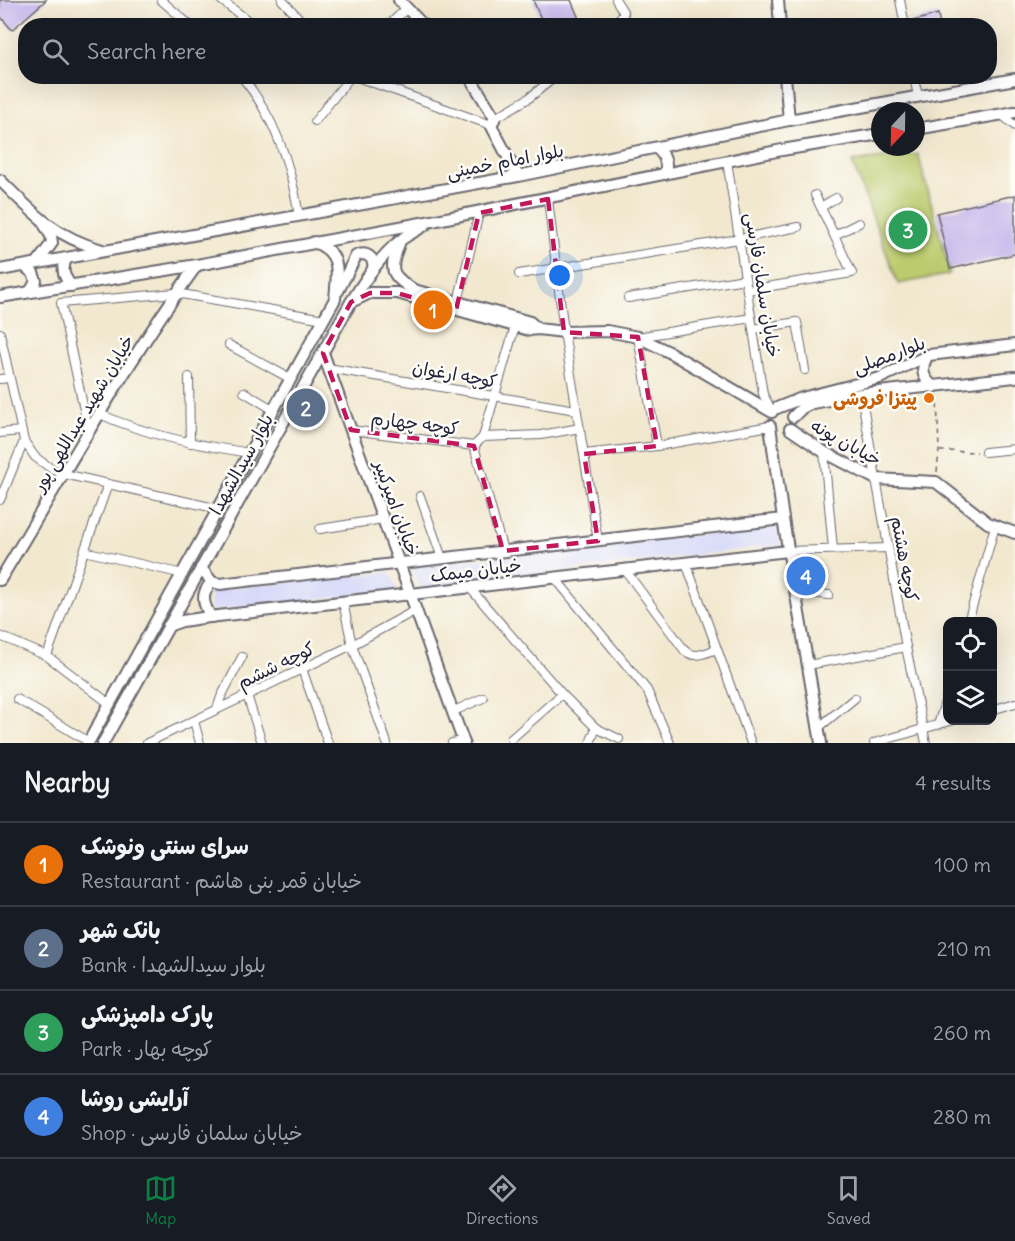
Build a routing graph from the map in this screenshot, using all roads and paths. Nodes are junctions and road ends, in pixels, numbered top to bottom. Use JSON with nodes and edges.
{"nodes":[{"id":1,"x":161,"y":0,"type":"edge"},
{"id":2,"x":221,"y":0,"type":"edge"},
{"id":3,"x":282,"y":0,"type":"edge"},
{"id":4,"x":616,"y":0,"type":"edge"},
{"id":5,"x":778,"y":0,"type":"edge"},
{"id":6,"x":900,"y":0,"type":"edge"},
{"id":7,"x":403,"y":4,"type":"edge"},
{"id":8,"x":182,"y":18,"type":"edge"},
{"id":9,"x":245,"y":18,"type":"edge"},
{"id":10,"x":299,"y":18,"type":"edge"},
{"id":11,"x":393,"y":18,"type":"edge"},
{"id":12,"x":416,"y":18,"type":"edge"},
{"id":13,"x":620,"y":18,"type":"edge"},
{"id":14,"x":779,"y":18,"type":"edge"},
{"id":15,"x":903,"y":18,"type":"edge"},
{"id":16,"x":1015,"y":80,"type":"edge"},
{"id":17,"x":997,"y":83,"type":"edge"},
{"id":18,"x":248,"y":84,"type":"edge"},
{"id":19,"x":345,"y":84,"type":"edge"},
{"id":20,"x":377,"y":84,"type":"edge"},
{"id":21,"x":473,"y":84,"type":"edge"},
{"id":22,"x":546,"y":84,"type":"edge"},
{"id":23,"x":786,"y":84,"type":"edge"},
{"id":24,"x":916,"y":84,"type":"edge"},
{"id":25,"x":992,"y":84,"type":"edge"},
{"id":26,"x":918,"y":97,"type":"junction"},
{"id":27,"x":1015,"y":112,"type":"edge"},
{"id":28,"x":1002,"y":115,"type":"junction"},
{"id":29,"x":789,"y":120,"type":"junction"},
{"id":30,"x":315,"y":121,"type":"dead end"},
{"id":31,"x":493,"y":121,"type":"junction"},
{"id":32,"x":1015,"y":126,"type":"edge"},
{"id":33,"x":925,"y":128,"type":"edge"},
{"id":34,"x":871,"y":136,"type":"edge"},
{"id":35,"x":656,"y":148,"type":"junction"},
{"id":36,"x":727,"y":161,"type":"junction"},
{"id":37,"x":665,"y":174,"type":"junction"},
{"id":38,"x":518,"y":176,"type":"junction"},
{"id":39,"x":0,"y":180,"type":"edge"},
{"id":40,"x":815,"y":195,"type":"dead end"},
{"id":41,"x":836,"y":198,"type":"dead end"},
{"id":42,"x":548,"y":199,"type":"junction"},
{"id":43,"x":821,"y":207,"type":"junction"},
{"id":44,"x":479,"y":213,"type":"junction"},
{"id":45,"x":299,"y":216,"type":"junction"},
{"id":46,"x":42,"y":221,"type":"junction"},
{"id":47,"x":432,"y":221,"type":"junction"},
{"id":48,"x":859,"y":223,"type":"dead end"},
{"id":49,"x":798,"y":227,"type":"dead end"},
{"id":50,"x":835,"y":235,"type":"junction"},
{"id":51,"x":739,"y":239,"type":"junction"},
{"id":52,"x":401,"y":240,"type":"junction"},
{"id":53,"x":314,"y":242,"type":"junction"},
{"id":54,"x":104,"y":250,"type":"junction"},
{"id":55,"x":66,"y":259,"type":"junction"},
{"id":56,"x":37,"y":263,"type":"junction"},
{"id":57,"x":197,"y":265,"type":"junction"},
{"id":58,"x":24,"y":266,"type":"junction"},
{"id":59,"x":373,"y":269,"type":"junction"},
{"id":60,"x":557,"y":269,"type":"junction"},
{"id":61,"x":0,"y":270,"type":"edge"},
{"id":62,"x":519,"y":274,"type":"dead end"},
{"id":63,"x":745,"y":279,"type":"junction"},
{"id":64,"x":71,"y":286,"type":"junction"},
{"id":65,"x":747,"y":290,"type":"junction"},
{"id":66,"x":30,"y":292,"type":"junction"},
{"id":67,"x":176,"y":293,"type":"junction"},
{"id":68,"x":0,"y":297,"type":"edge"},
{"id":69,"x":628,"y":298,"type":"dead end"},
{"id":70,"x":335,"y":300,"type":"junction"},
{"id":71,"x":351,"y":302,"type":"junction"},
{"id":72,"x":458,"y":302,"type":"junction"},
{"id":73,"x":752,"y":318,"type":"junction"},
{"id":74,"x":324,"y":319,"type":"junction"},
{"id":75,"x":514,"y":326,"type":"junction"},
{"id":76,"x":538,"y":328,"type":"junction"},
{"id":77,"x":753,"y":329,"type":"junction"},
{"id":78,"x":564,"y":332,"type":"junction"},
{"id":79,"x":0,"y":333,"type":"edge"},
{"id":80,"x":638,"y":337,"type":"junction"},
{"id":81,"x":229,"y":345,"type":"dead end"},
{"id":82,"x":1015,"y":345,"type":"edge"},
{"id":83,"x":322,"y":353,"type":"junction"},
{"id":84,"x":928,"y":355,"type":"junction"},
{"id":85,"x":328,"y":368,"type":"junction"},
{"id":86,"x":805,"y":370,"type":"dead end"},
{"id":87,"x":899,"y":371,"type":"junction"},
{"id":88,"x":189,"y":377,"type":"dead end"},
{"id":89,"x":1015,"y":377,"type":"edge"},
{"id":90,"x":9,"y":378,"type":"junction"},
{"id":91,"x":0,"y":379,"type":"edge"},
{"id":92,"x":291,"y":379,"type":"junction"},
{"id":93,"x":935,"y":387,"type":"junction"},
{"id":94,"x":901,"y":390,"type":"junction"},
{"id":95,"x":244,"y":392,"type":"dead end"},
{"id":96,"x":861,"y":394,"type":"junction"},
{"id":97,"x":494,"y":396,"type":"junction"},
{"id":98,"x":274,"y":410,"type":"junction"},
{"id":99,"x":576,"y":410,"type":"junction"},
{"id":100,"x":775,"y":410,"type":"junction"},
{"id":101,"x":100,"y":414,"type":"junction"},
{"id":102,"x":793,"y":417,"type":"junction"},
{"id":103,"x":770,"y":426,"type":"junction"},
{"id":104,"x":580,"y":428,"type":"junction"},
{"id":105,"x":790,"y":429,"type":"junction"},
{"id":106,"x":351,"y":430,"type":"junction"},
{"id":107,"x":21,"y":431,"type":"junction"},
{"id":108,"x":0,"y":433,"type":"edge"},
{"id":109,"x":89,"y":433,"type":"junction"},
{"id":110,"x":483,"y":437,"type":"junction"},
{"id":111,"x":24,"y":441,"type":"junction"},
{"id":112,"x":190,"y":443,"type":"junction"},
{"id":113,"x":474,"y":446,"type":"junction"},
{"id":114,"x":657,"y":446,"type":"junction"},
{"id":115,"x":1015,"y":449,"type":"edge"},
{"id":116,"x":939,"y":450,"type":"junction"},
{"id":117,"x":824,"y":452,"type":"junction"},
{"id":118,"x":985,"y":452,"type":"joint"},
{"id":119,"x":250,"y":453,"type":"junction"},
{"id":120,"x":584,"y":454,"type":"junction"},
{"id":121,"x":64,"y":474,"type":"junction"},
{"id":122,"x":876,"y":479,"type":"junction"},
{"id":123,"x":936,"y":482,"type":"junction"},
{"id":124,"x":108,"y":484,"type":"junction"},
{"id":125,"x":420,"y":496,"type":"dead end"},
{"id":126,"x":0,"y":500,"type":"edge"},
{"id":127,"x":219,"y":509,"type":"junction"},
{"id":128,"x":383,"y":519,"type":"junction"},
{"id":129,"x":783,"y":519,"type":"junction"},
{"id":130,"x":995,"y":526,"type":"junction"},
{"id":131,"x":320,"y":529,"type":"dead end"},
{"id":132,"x":1015,"y":533,"type":"edge"},
{"id":133,"x":598,"y":540,"type":"junction"},
{"id":134,"x":888,"y":548,"type":"junction"},
{"id":135,"x":833,"y":549,"type":"junction"},
{"id":136,"x":84,"y":551,"type":"junction"},
{"id":137,"x":503,"y":551,"type":"junction"},
{"id":138,"x":788,"y":551,"type":"junction"},
{"id":139,"x":442,"y":558,"type":"junction"},
{"id":140,"x":399,"y":563,"type":"junction"},
{"id":141,"x":686,"y":563,"type":"junction"},
{"id":142,"x":201,"y":568,"type":"junction"},
{"id":143,"x":625,"y":570,"type":"junction"},
{"id":144,"x":183,"y":574,"type":"junction"},
{"id":145,"x":555,"y":578,"type":"junction"},
{"id":146,"x":0,"y":580,"type":"edge"},
{"id":147,"x":212,"y":582,"type":"junction"},
{"id":148,"x":469,"y":587,"type":"junction"},
{"id":149,"x":174,"y":589,"type":"junction"},
{"id":150,"x":795,"y":591,"type":"junction"},
{"id":151,"x":187,"y":594,"type":"junction"},
{"id":152,"x":410,"y":594,"type":"junction"},
{"id":153,"x":829,"y":595,"type":"dead end"},
{"id":154,"x":343,"y":602,"type":"junction"},
{"id":155,"x":416,"y":610,"type":"junction"},
{"id":156,"x":211,"y":617,"type":"junction"},
{"id":157,"x":969,"y":617,"type":"edge"},
{"id":158,"x":168,"y":626,"type":"junction"},
{"id":159,"x":0,"y":636,"type":"edge"},
{"id":160,"x":352,"y":645,"type":"junction"},
{"id":161,"x":906,"y":647,"type":"junction"},
{"id":162,"x":717,"y":650,"type":"junction"},
{"id":163,"x":47,"y":656,"type":"junction"},
{"id":164,"x":242,"y":657,"type":"dead end"},
{"id":165,"x":807,"y":665,"type":"junction"},
{"id":166,"x":302,"y":669,"type":"junction"},
{"id":167,"x":562,"y":694,"type":"junction"},
{"id":168,"x":248,"y":695,"type":"junction"},
{"id":169,"x":483,"y":698,"type":"dead end"},
{"id":170,"x":855,"y":698,"type":"dead end"},
{"id":171,"x":17,"y":699,"type":"dead end"},
{"id":172,"x":1015,"y":703,"type":"edge"},
{"id":173,"x":110,"y":704,"type":"junction"},
{"id":174,"x":943,"y":708,"type":"edge"},
{"id":175,"x":997,"y":709,"type":"edge"},
{"id":176,"x":217,"y":710,"type":"junction"},
{"id":177,"x":453,"y":711,"type":"junction"},
{"id":178,"x":194,"y":721,"type":"junction"},
{"id":179,"x":943,"y":723,"type":"edge"},
{"id":180,"x":938,"y":725,"type":"junction"},
{"id":181,"x":818,"y":728,"type":"junction"},
{"id":182,"x":596,"y":729,"type":"junction"},
{"id":183,"x":923,"y":729,"type":"junction"},
{"id":184,"x":511,"y":739,"type":"dead end"},
{"id":185,"x":619,"y":739,"type":"dead end"},
{"id":186,"x":386,"y":742,"type":"edge"},
{"id":187,"x":460,"y":742,"type":"edge"},
{"id":188,"x":88,"y":743,"type":"edge"},
{"id":189,"x":103,"y":743,"type":"edge"},
{"id":190,"x":147,"y":743,"type":"edge"},
{"id":191,"x":200,"y":743,"type":"edge"},
{"id":192,"x":262,"y":743,"type":"edge"},
{"id":193,"x":328,"y":743,"type":"edge"},
{"id":194,"x":377,"y":743,"type":"edge"},
{"id":195,"x":590,"y":743,"type":"edge"},
{"id":196,"x":670,"y":743,"type":"edge"},
{"id":197,"x":751,"y":743,"type":"edge"},
{"id":198,"x":821,"y":743,"type":"edge"},
{"id":199,"x":874,"y":743,"type":"edge"},
{"id":200,"x":926,"y":743,"type":"edge"}],
"edges":[{"from":1,"to":8,"type":"street"},
{"from":2,"to":9,"type":"street"},
{"from":3,"to":10,"type":"street"},
{"from":4,"to":13,"type":"street"},
{"from":5,"to":14,"type":"street"},
{"from":6,"to":15,"type":"street"},
{"from":7,"to":11,"type":"street"},
{"from":7,"to":12,"type":"street"},
{"from":16,"to":17,"type":"street","name":"بلوار امام خمینی"},
{"from":18,"to":45,"type":"street"},
{"from":19,"to":30,"type":"street"},
{"from":20,"to":31,"type":"street"},
{"from":21,"to":31,"type":"street"},
{"from":22,"to":31,"type":"street"},
{"from":23,"to":29,"type":"street"},
{"from":24,"to":26,"type":"street"},
{"from":25,"to":26,"type":"street","name":"بلوار امام خمینی"},
{"from":26,"to":29,"type":"street","name":"بلوار امام خمینی"},
{"from":27,"to":28,"type":"street"},
{"from":28,"to":32,"type":"street"},
{"from":28,"to":33,"type":"street"},
{"from":29,"to":35,"type":"street","name":"بلوار امام خمینی"},
{"from":31,"to":38,"type":"street"},
{"from":34,"to":36,"type":"street"},
{"from":35,"to":37,"type":"street"},
{"from":35,"to":38,"type":"street","name":"بلوار امام خمینی"},
{"from":36,"to":37,"type":"street"},
{"from":36,"to":51,"type":"street","name":"خیابان سلمان فارسی"},
{"from":37,"to":42,"type":"street"},
{"from":38,"to":45,"type":"street","name":"بلوار امام خمینی"},
{"from":39,"to":46,"type":"street"},
{"from":40,"to":43,"type":"street"},
{"from":41,"to":43,"type":"street"},
{"from":42,"to":44,"type":"street"},
{"from":42,"to":60,"type":"street"},
{"from":43,"to":50,"type":"street"},
{"from":44,"to":47,"type":"street"},
{"from":44,"to":72,"type":"street"},
{"from":45,"to":54,"type":"street","name":"بلوار امام خمینی"},
{"from":46,"to":54,"type":"street"},
{"from":46,"to":56,"type":"street"},
{"from":47,"to":52,"type":"street","name":"بلوار سیدالشهدا"},
{"from":47,"to":53,"type":"street"},
{"from":48,"to":50,"type":"street"},
{"from":49,"to":51,"type":"street"},
{"from":50,"to":65,"type":"street"},
{"from":51,"to":60,"type":"street"},
{"from":51,"to":63,"type":"street","name":"خیابان سلمان فارسی"},
{"from":52,"to":59,"type":"street","name":"بلوار سیدالشهدا"},
{"from":52,"to":72,"type":"street"},
{"from":53,"to":57,"type":"street"},
{"from":53,"to":70,"type":"street","name":"بلوار سیدالشهدا"},
{"from":54,"to":55,"type":"street","name":"بلوار امام خمینی"},
{"from":55,"to":56,"type":"street","name":"بلوار امام خمینی"},
{"from":55,"to":64,"type":"street"},
{"from":56,"to":58,"type":"street","name":"بلوار امام خمینی"},
{"from":57,"to":64,"type":"street"},
{"from":57,"to":67,"type":"street","name":"خیابان شهید عبداللهی پور"},
{"from":58,"to":61,"type":"street","name":"بلوار امام خمینی"},
{"from":58,"to":66,"type":"street"},
{"from":59,"to":70,"type":"street"},
{"from":59,"to":71,"type":"street","name":"بلوار سیدالشهدا"},
{"from":60,"to":62,"type":"street"},
{"from":60,"to":78,"type":"street"},
{"from":63,"to":65,"type":"street","name":"خیابان سلمان فارسی"},
{"from":63,"to":69,"type":"street"},
{"from":64,"to":66,"type":"street"},
{"from":65,"to":73,"type":"street","name":"خیابان سلمان فارسی"},
{"from":66,"to":68,"type":"street"},
{"from":67,"to":74,"type":"street"},
{"from":67,"to":101,"type":"street","name":"خیابان شهید عبداللهی پور"},
{"from":67,"to":109,"type":"street"},
{"from":70,"to":74,"type":"street","name":"بلوار سیدالشهدا"},
{"from":71,"to":75,"type":"street"},
{"from":71,"to":83,"type":"street","name":"بلوار سیدالشهدا"},
{"from":72,"to":76,"type":"street"},
{"from":73,"to":77,"type":"street","name":"خیابان سلمان فارسی"},
{"from":73,"to":80,"type":"street"},
{"from":74,"to":92,"type":"street","name":"بلوار سیدالشهدا"},
{"from":75,"to":76,"type":"street"},
{"from":75,"to":97,"type":"street"},
{"from":76,"to":78,"type":"street"},
{"from":77,"to":86,"type":"street"},
{"from":77,"to":100,"type":"street","name":"خیابان سلمان فارسی"},
{"from":78,"to":80,"type":"street"},
{"from":78,"to":99,"type":"street"},
{"from":79,"to":90,"type":"street"},
{"from":80,"to":100,"type":"street"},
{"from":80,"to":114,"type":"street"},
{"from":81,"to":92,"type":"street"},
{"from":82,"to":84,"type":"street","name":"بلوارمصلی"},
{"from":83,"to":85,"type":"street","name":"خیابان امیرکبیر"},
{"from":83,"to":142,"type":"street","name":"بلوار سیدالشهدا"},
{"from":84,"to":87,"type":"street","name":"بلوارمصلی"},
{"from":84,"to":93,"type":"street"},
{"from":85,"to":97,"type":"street","name":"کوچه ارغوان"},
{"from":85,"to":106,"type":"street","name":"خیابان امیرکبیر"},
{"from":87,"to":94,"type":"street"},
{"from":87,"to":100,"type":"street","name":"بلوارمصلی"},
{"from":88,"to":112,"type":"street"},
{"from":89,"to":93,"type":"street","name":"بلوارمصلی"},
{"from":90,"to":91,"type":"street"},
{"from":90,"to":107,"type":"street"},
{"from":92,"to":98,"type":"street","name":"بلوار سیدالشهدا"},
{"from":93,"to":94,"type":"street","name":"بلوارمصلی"},
{"from":93,"to":116,"type":"path"},
{"from":94,"to":96,"type":"street","name":"بلوارمصلی"},
{"from":95,"to":98,"type":"street"},
{"from":96,"to":102,"type":"street","name":"بلوارمصلی"},
{"from":96,"to":122,"type":"street","name":"کوچه هشتم"},
{"from":97,"to":99,"type":"street","name":"کوچه ارغوان"},
{"from":97,"to":110,"type":"street"},
{"from":98,"to":119,"type":"street","name":"بلوار سیدالشهدا"},
{"from":99,"to":104,"type":"street"},
{"from":100,"to":102,"type":"street"},
{"from":100,"to":103,"type":"street"},
{"from":101,"to":109,"type":"street","name":"خیابان شهید عبداللهی پور"},
{"from":101,"to":112,"type":"street"},
{"from":102,"to":105,"type":"street"},
{"from":103,"to":105,"type":"street"},
{"from":103,"to":114,"type":"street"},
{"from":103,"to":129,"type":"street"},
{"from":104,"to":110,"type":"street","name":"کوچه چهارم"},
{"from":104,"to":120,"type":"street"},
{"from":105,"to":117,"type":"street","name":"خیابان پونه"},
{"from":106,"to":113,"type":"street","name":"کوچه چهارم"},
{"from":106,"to":128,"type":"street","name":"خیابان امیرکبیر"},
{"from":107,"to":108,"type":"street"},
{"from":107,"to":111,"type":"street"},
{"from":109,"to":121,"type":"street","name":"خیابان شهید عبداللهی پور"},
{"from":110,"to":113,"type":"street","name":"کوچه چهارم"},
{"from":111,"to":121,"type":"street"},
{"from":111,"to":126,"type":"street"},
{"from":112,"to":119,"type":"street"},
{"from":113,"to":137,"type":"street"},
{"from":114,"to":120,"type":"street"},
{"from":115,"to":118,"type":"street"},
{"from":116,"to":118,"type":"path"},
{"from":116,"to":123,"type":"path"},
{"from":117,"to":122,"type":"street","name":"خیابان پونه"},
{"from":117,"to":135,"type":"street"},
{"from":119,"to":127,"type":"street","name":"بلوار سیدالشهدا"},
{"from":120,"to":133,"type":"street"},
{"from":121,"to":124,"type":"street"},
{"from":121,"to":146,"type":"street","name":"خیابان شهید عبداللهی پور"},
{"from":122,"to":123,"type":"street","name":"خیابان پونه"},
{"from":122,"to":134,"type":"street","name":"کوچه هشتم"},
{"from":123,"to":130,"type":"street"},
{"from":124,"to":127,"type":"street"},
{"from":124,"to":136,"type":"street"},
{"from":125,"to":139,"type":"street"},
{"from":127,"to":144,"type":"street","name":"بلوار سیدالشهدا"},
{"from":128,"to":131,"type":"street"},
{"from":128,"to":140,"type":"street","name":"خیابان امیرکبیر"},
{"from":129,"to":133,"type":"street","name":"خیابان میمک"},
{"from":129,"to":138,"type":"street"},
{"from":130,"to":132,"type":"street"},
{"from":130,"to":157,"type":"street"},
{"from":133,"to":137,"type":"street","name":"خیابان میمک"},
{"from":134,"to":135,"type":"street"},
{"from":134,"to":161,"type":"street","name":"کوچه هشتم"},
{"from":135,"to":138,"type":"street"},
{"from":136,"to":144,"type":"street"},
{"from":136,"to":163,"type":"street"},
{"from":137,"to":139,"type":"street","name":"خیابان میمک"},
{"from":138,"to":141,"type":"street","name":"خیابان میمک"},
{"from":138,"to":150,"type":"street"},
{"from":139,"to":140,"type":"street","name":"خیابان میمک"},
{"from":140,"to":147,"type":"street","name":"خیابان میمک"},
{"from":140,"to":152,"type":"street","name":"خیابان امیرکبیر"},
{"from":141,"to":143,"type":"street","name":"خیابان میمک"},
{"from":141,"to":162,"type":"street"},
{"from":142,"to":147,"type":"street"},
{"from":142,"to":151,"type":"street","name":"بلوار سیدالشهدا"},
{"from":143,"to":145,"type":"street","name":"خیابان میمک"},
{"from":143,"to":162,"type":"street"},
{"from":144,"to":149,"type":"street","name":"بلوار سیدالشهدا"},
{"from":145,"to":148,"type":"street","name":"خیابان میمک"},
{"from":145,"to":196,"type":"street"},
{"from":147,"to":156,"type":"street"},
{"from":148,"to":152,"type":"street","name":"خیابان میمک"},
{"from":148,"to":167,"type":"street"},
{"from":149,"to":151,"type":"street"},
{"from":149,"to":173,"type":"street","name":"بلوار سیدالشهدا"},
{"from":150,"to":153,"type":"street"},
{"from":150,"to":165,"type":"street"},
{"from":151,"to":158,"type":"street","name":"بلوار سیدالشهدا"},
{"from":152,"to":154,"type":"street","name":"خیابان میمک"},
{"from":152,"to":155,"type":"street","name":"خیابان امیرکبیر"},
{"from":154,"to":156,"type":"street","name":"خیابان میمک"},
{"from":154,"to":160,"type":"street"},
{"from":155,"to":160,"type":"street","name":"کوچه ششم"},
{"from":155,"to":177,"type":"street","name":"خیابان امیرکبیر"},
{"from":156,"to":158,"type":"street","name":"خیابان میمک"},
{"from":158,"to":189,"type":"street","name":"بلوار سیدالشهدا"},
{"from":159,"to":163,"type":"street"},
{"from":160,"to":166,"type":"street","name":"کوچه ششم"},
{"from":160,"to":186,"type":"street"},
{"from":161,"to":165,"type":"street"},
{"from":161,"to":183,"type":"street","name":"کوچه هشتم"},
{"from":162,"to":197,"type":"street"},
{"from":163,"to":173,"type":"street"},
{"from":164,"to":176,"type":"street"},
{"from":165,"to":181,"type":"street"},
{"from":166,"to":168,"type":"street","name":"کوچه ششم"},
{"from":166,"to":193,"type":"street"},
{"from":167,"to":182,"type":"street"},
{"from":167,"to":184,"type":"street"},
{"from":168,"to":176,"type":"street","name":"کوچه ششم"},
{"from":168,"to":192,"type":"street"},
{"from":169,"to":177,"type":"street"},
{"from":170,"to":181,"type":"street"},
{"from":171,"to":188,"type":"street"},
{"from":172,"to":175,"type":"street"},
{"from":173,"to":188,"type":"street","name":"بلوار سیدالشهدا"},
{"from":174,"to":180,"type":"street"},
{"from":176,"to":178,"type":"street","name":"کوچه ششم"},
{"from":177,"to":187,"type":"street","name":"خیابان امیرکبیر"},
{"from":178,"to":190,"type":"street","name":"کوچه ششم"},
{"from":178,"to":191,"type":"street"},
{"from":179,"to":180,"type":"street"},
{"from":180,"to":183,"type":"street"},
{"from":181,"to":198,"type":"street"},
{"from":182,"to":185,"type":"street"},
{"from":182,"to":195,"type":"street"},
{"from":183,"to":199,"type":"street"},
{"from":183,"to":200,"type":"street","name":"کوچه هشتم"},
{"from":186,"to":194,"type":"street"}]}
